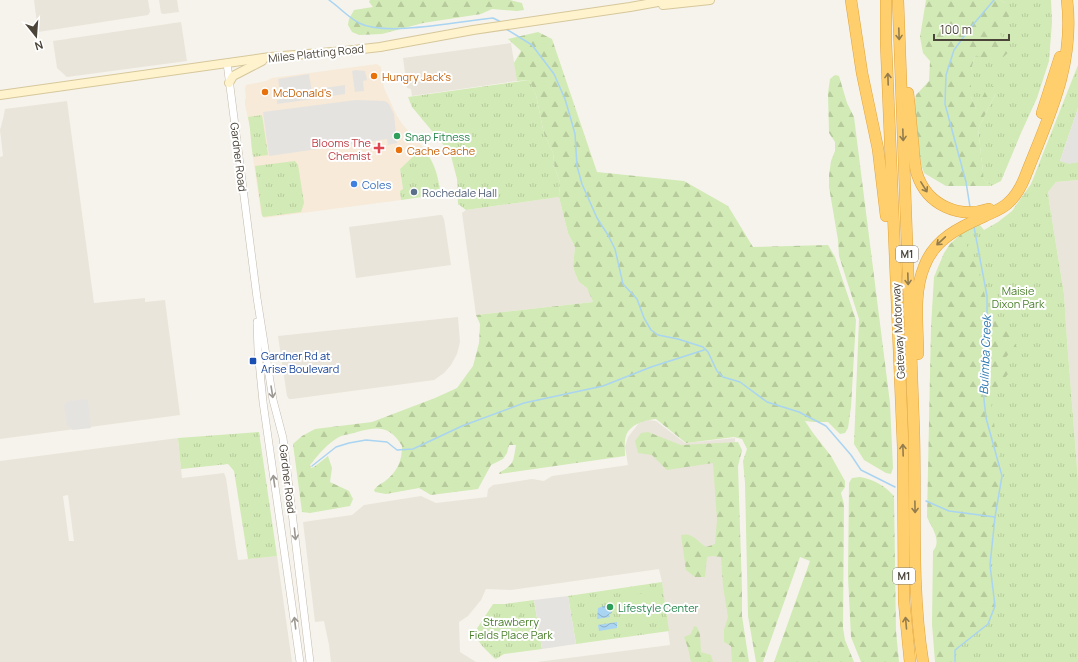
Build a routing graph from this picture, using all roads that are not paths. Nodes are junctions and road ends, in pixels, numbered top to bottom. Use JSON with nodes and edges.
{"nodes":[{"id":1,"x":669,"y":0,"type":"edge"},
{"id":2,"x":710,"y":0,"type":"edge"},
{"id":3,"x":842,"y":0,"type":"edge"},
{"id":4,"x":851,"y":0,"type":"edge"},
{"id":5,"x":881,"y":0,"type":"edge"},
{"id":6,"x":886,"y":0,"type":"edge"},
{"id":7,"x":898,"y":0,"type":"edge"},
{"id":8,"x":1061,"y":0,"type":"edge"},
{"id":9,"x":1067,"y":0,"type":"edge"},
{"id":10,"x":630,"y":7,"type":"junction"},
{"id":11,"x":854,"y":22,"type":"junction"},
{"id":12,"x":886,"y":43,"type":"junction"},
{"id":13,"x":270,"y":57,"type":"junction"},
{"id":14,"x":227,"y":63,"type":"junction"},
{"id":15,"x":900,"y":68,"type":"junction"},
{"id":16,"x":229,"y":83,"type":"junction"},
{"id":17,"x":0,"y":95,"type":"edge"},
{"id":18,"x":979,"y":215,"type":"junction"},
{"id":19,"x":894,"y":244,"type":"junction"},
{"id":20,"x":257,"y":298,"type":"junction"},
{"id":21,"x":914,"y":440,"type":"junction"},
{"id":22,"x":299,"y":575,"type":"junction"},
{"id":23,"x":291,"y":592,"type":"junction"},
{"id":24,"x":300,"y":662,"type":"edge"},
{"id":25,"x":310,"y":662,"type":"edge"},
{"id":26,"x":910,"y":662,"type":"edge"},
{"id":27,"x":923,"y":662,"type":"edge"}],
"edges":[{"from":1,"to":10,"type":"main road","name":"Miles Platting Road"},
{"from":2,"to":10,"type":"main road","name":"Miles Platting Road"},
{"from":3,"to":11,"type":"highway"},
{"from":4,"to":11,"type":"highway"},
{"from":5,"to":12,"type":"highway","number":"M1"},
{"from":6,"to":12,"type":"highway","name":"Gateway Motorway"},
{"from":7,"to":15,"type":"highway","name":"Gateway Motorway","number":"M1","one_way":true},
{"from":8,"to":18,"type":"highway"},
{"from":9,"to":18,"type":"highway"},
{"from":10,"to":13,"type":"main road","name":"Miles Platting Road"},
{"from":11,"to":19,"type":"highway"},
{"from":19,"to":12,"type":"highway","name":"Gateway Motorway","number":"M1","one_way":true},
{"from":13,"to":14,"type":"main road","name":"Miles Platting Road"},
{"from":13,"to":16,"type":"main road"},
{"from":14,"to":16,"type":"street","name":"Gardner Road"},
{"from":14,"to":17,"type":"main road","name":"Miles Platting Road"},
{"from":15,"to":18,"type":"highway","one_way":true},
{"from":15,"to":21,"type":"highway","name":"Gateway Motorway","number":"M1","one_way":true},
{"from":16,"to":20,"type":"street","name":"Gardner Road"},
{"from":18,"to":21,"type":"highway","one_way":true},
{"from":26,"to":19,"type":"highway","name":"Gateway Motorway","number":"M1","one_way":true},
{"from":20,"to":22,"type":"street","name":"Gardner Road","one_way":true},
{"from":23,"to":20,"type":"street","name":"Gardner Road","one_way":true},
{"from":21,"to":27,"type":"highway","name":"Gateway Motorway","number":"M1","one_way":true},
{"from":22,"to":23,"type":"street"},
{"from":22,"to":25,"type":"street","name":"Gardner Road"},
{"from":24,"to":23,"type":"street","name":"Gardner Road","one_way":true}]}
